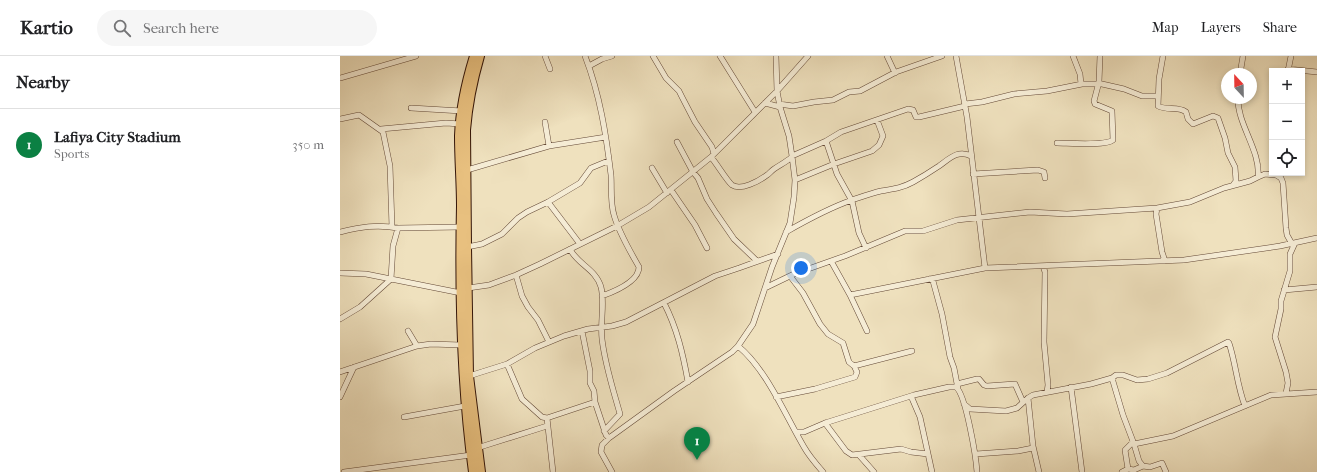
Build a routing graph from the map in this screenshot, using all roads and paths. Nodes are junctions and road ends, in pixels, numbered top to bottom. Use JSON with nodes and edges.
{"nodes":[{"id":1,"x":416,"y":56,"type":"edge"},
{"id":2,"x":474,"y":56,"type":"edge"},
{"id":3,"x":480,"y":56,"type":"edge"},
{"id":4,"x":545,"y":56,"type":"edge"},
{"id":5,"x":585,"y":56,"type":"edge"},
{"id":6,"x":612,"y":56,"type":"edge"},
{"id":7,"x":653,"y":56,"type":"edge"},
{"id":8,"x":720,"y":56,"type":"edge"},
{"id":9,"x":776,"y":56,"type":"edge"},
{"id":10,"x":808,"y":56,"type":"edge"},
{"id":11,"x":887,"y":56,"type":"edge"},
{"id":12,"x":942,"y":56,"type":"edge"},
{"id":13,"x":956,"y":56,"type":"edge"},
{"id":14,"x":1073,"y":56,"type":"edge"},
{"id":15,"x":1100,"y":56,"type":"edge"},
{"id":16,"x":1163,"y":56,"type":"edge"},
{"id":17,"x":1243,"y":56,"type":"edge"},
{"id":18,"x":1291,"y":56,"type":"edge"},
{"id":19,"x":589,"y":66,"type":"junction"},
{"id":20,"x":1241,"y":68,"type":"edge"},
{"id":21,"x":1288,"y":68,"type":"edge"},
{"id":22,"x":550,"y":69,"type":"dead end"},
{"id":23,"x":1305,"y":71,"type":"edge"},
{"id":24,"x":1317,"y":72,"type":"edge"},
{"id":25,"x":895,"y":73,"type":"junction"},
{"id":26,"x":340,"y":78,"type":"edge"},
{"id":27,"x":1100,"y":82,"type":"junction"},
{"id":28,"x":1081,"y":84,"type":"junction"},
{"id":29,"x":776,"y":91,"type":"junction"},
{"id":30,"x":1158,"y":96,"type":"junction"},
{"id":31,"x":765,"y":103,"type":"junction"},
{"id":32,"x":1239,"y":104,"type":"edge"},
{"id":33,"x":779,"y":105,"type":"junction"},
{"id":34,"x":965,"y":105,"type":"junction"},
{"id":35,"x":411,"y":108,"type":"dead end"},
{"id":36,"x":462,"y":111,"type":"junction"},
{"id":37,"x":755,"y":112,"type":"junction"},
{"id":38,"x":340,"y":119,"type":"edge"},
{"id":39,"x":877,"y":120,"type":"junction"},
{"id":40,"x":545,"y":122,"type":"dead end"},
{"id":41,"x":460,"y":124,"type":"junction"},
{"id":42,"x":382,"y":132,"type":"junction"},
{"id":43,"x":606,"y":137,"type":"junction"},
{"id":44,"x":826,"y":141,"type":"junction"},
{"id":45,"x":678,"y":142,"type":"dead end"},
{"id":46,"x":1057,"y":143,"type":"dead end"},
{"id":47,"x":549,"y":146,"type":"junction"},
{"id":48,"x":712,"y":147,"type":"junction"},
{"id":49,"x":720,"y":148,"type":"junction"},
{"id":50,"x":969,"y":153,"type":"junction"},
{"id":51,"x":712,"y":156,"type":"junction"},
{"id":52,"x":792,"y":157,"type":"junction"},
{"id":53,"x":608,"y":161,"type":"junction"},
{"id":54,"x":785,"y":164,"type":"junction"},
{"id":55,"x":834,"y":164,"type":"junction"},
{"id":56,"x":793,"y":166,"type":"junction"},
{"id":57,"x":652,"y":168,"type":"dead end"},
{"id":58,"x":467,"y":170,"type":"junction"},
{"id":59,"x":693,"y":172,"type":"junction"},
{"id":60,"x":973,"y":174,"type":"junction"},
{"id":61,"x":1260,"y":175,"type":"junction"},
{"id":62,"x":1269,"y":175,"type":"edge"},
{"id":63,"x":1281,"y":176,"type":"edge"},
{"id":64,"x":1045,"y":178,"type":"dead end"},
{"id":65,"x":795,"y":180,"type":"junction"},
{"id":66,"x":1236,"y":183,"type":"junction"},
{"id":67,"x":669,"y":192,"type":"junction"},
{"id":68,"x":852,"y":200,"type":"junction"},
{"id":69,"x":548,"y":202,"type":"junction"},
{"id":70,"x":1154,"y":209,"type":"junction"},
{"id":71,"x":978,"y":218,"type":"junction"},
{"id":72,"x":617,"y":226,"type":"junction"},
{"id":73,"x":395,"y":227,"type":"junction"},
{"id":74,"x":460,"y":227,"type":"junction"},
{"id":75,"x":340,"y":232,"type":"edge"},
{"id":76,"x":786,"y":232,"type":"junction"},
{"id":77,"x":1317,"y":238,"type":"edge"},
{"id":78,"x":580,"y":244,"type":"junction"},
{"id":79,"x":1293,"y":244,"type":"junction"},
{"id":80,"x":466,"y":247,"type":"junction"},
{"id":81,"x":707,"y":248,"type":"dead end"},
{"id":82,"x":866,"y":248,"type":"junction"},
{"id":83,"x":570,"y":249,"type":"junction"},
{"id":84,"x":778,"y":254,"type":"junction"},
{"id":85,"x":757,"y":261,"type":"junction"},
{"id":86,"x":831,"y":261,"type":"junction"},
{"id":87,"x":1165,"y":261,"type":"junction"},
{"id":88,"x":1043,"y":266,"type":"junction"},
{"id":89,"x":985,"y":268,"type":"junction"},
{"id":90,"x":340,"y":273,"type":"edge"},
{"id":91,"x":516,"y":275,"type":"junction"},
{"id":92,"x":790,"y":276,"type":"junction"},
{"id":93,"x":391,"y":279,"type":"junction"},
{"id":94,"x":933,"y":279,"type":"junction"},
{"id":95,"x":1317,"y":287,"type":"edge"},
{"id":96,"x":765,"y":288,"type":"junction"},
{"id":97,"x":1284,"y":290,"type":"junction"},
{"id":98,"x":464,"y":291,"type":"junction"},
{"id":99,"x":850,"y":295,"type":"junction"},
{"id":100,"x":602,"y":296,"type":"junction"},
{"id":101,"x":664,"y":303,"type":"junction"},
{"id":102,"x":340,"y":319,"type":"edge"},
{"id":103,"x":601,"y":327,"type":"junction"},
{"id":104,"x":867,"y":330,"type":"dead end"},
{"id":105,"x":408,"y":331,"type":"dead end"},
{"id":106,"x":582,"y":331,"type":"junction"},
{"id":107,"x":549,"y":342,"type":"junction"},
{"id":108,"x":462,"y":345,"type":"junction"},
{"id":109,"x":417,"y":346,"type":"junction"},
{"id":110,"x":738,"y":346,"type":"junction"},
{"id":111,"x":912,"y":351,"type":"dead end"},
{"id":112,"x":507,"y":364,"type":"junction"},
{"id":113,"x":854,"y":366,"type":"junction"},
{"id":114,"x":354,"y":367,"type":"junction"},
{"id":115,"x":340,"y":372,"type":"edge"},
{"id":116,"x":469,"y":376,"type":"junction"},
{"id":117,"x":1112,"y":378,"type":"junction"},
{"id":118,"x":688,"y":382,"type":"junction"},
{"id":119,"x":956,"y":385,"type":"junction"},
{"id":120,"x":1048,"y":385,"type":"junction"},
{"id":121,"x":1071,"y":388,"type":"junction"},
{"id":122,"x":1054,"y":391,"type":"junction"},
{"id":123,"x":1047,"y":392,"type":"junction"},
{"id":124,"x":1317,"y":392,"type":"edge"},
{"id":125,"x":1286,"y":393,"type":"junction"},
{"id":126,"x":911,"y":396,"type":"junction"},
{"id":127,"x":340,"y":397,"type":"edge"},
{"id":128,"x":776,"y":397,"type":"junction"},
{"id":129,"x":1028,"y":398,"type":"junction"},
{"id":130,"x":595,"y":402,"type":"junction"},
{"id":131,"x":1023,"y":402,"type":"junction"},
{"id":132,"x":466,"y":406,"type":"junction"},
{"id":133,"x":1245,"y":406,"type":"junction"},
{"id":134,"x":1017,"y":408,"type":"junction"},
{"id":135,"x":1028,"y":409,"type":"junction"},
{"id":136,"x":968,"y":411,"type":"junction"},
{"id":137,"x":404,"y":417,"type":"dead end"},
{"id":138,"x":547,"y":418,"type":"junction"},
{"id":139,"x":825,"y":423,"type":"junction"},
{"id":140,"x":547,"y":426,"type":"junction"},
{"id":141,"x":604,"y":431,"type":"junction"},
{"id":142,"x":796,"y":432,"type":"junction"},
{"id":143,"x":804,"y":432,"type":"junction"},
{"id":144,"x":609,"y":438,"type":"junction"},
{"id":145,"x":800,"y":439,"type":"junction"},
{"id":146,"x":1134,"y":443,"type":"junction"},
{"id":147,"x":478,"y":448,"type":"junction"},
{"id":148,"x":1033,"y":448,"type":"junction"},
{"id":149,"x":928,"y":454,"type":"junction"},
{"id":150,"x":976,"y":454,"type":"junction"},
{"id":151,"x":471,"y":455,"type":"junction"},
{"id":152,"x":859,"y":455,"type":"junction"},
{"id":153,"x":1140,"y":466,"type":"junction"},
{"id":154,"x":1128,"y":469,"type":"junction"},
{"id":155,"x":821,"y":470,"type":"edge"},
{"id":156,"x":368,"y":471,"type":"edge"},
{"id":157,"x":344,"y":472,"type":"edge"},
{"id":158,"x":474,"y":472,"type":"edge"},
{"id":159,"x":481,"y":472,"type":"edge"},
{"id":160,"x":553,"y":472,"type":"edge"},
{"id":161,"x":612,"y":472,"type":"edge"},
{"id":162,"x":813,"y":472,"type":"edge"},
{"id":163,"x":874,"y":472,"type":"edge"},
{"id":164,"x":932,"y":472,"type":"edge"},
{"id":165,"x":977,"y":472,"type":"edge"},
{"id":166,"x":1039,"y":472,"type":"edge"},
{"id":167,"x":1082,"y":472,"type":"edge"},
{"id":168,"x":1122,"y":472,"type":"edge"},
{"id":169,"x":1166,"y":472,"type":"edge"}],
"edges":[{"from":1,"to":26,"type":"street"},
{"from":2,"to":36,"type":"highway"},
{"from":3,"to":58,"type":"highway"},
{"from":4,"to":22,"type":"street"},
{"from":5,"to":19,"type":"street"},
{"from":6,"to":19,"type":"street"},
{"from":7,"to":48,"type":"street"},
{"from":8,"to":37,"type":"street"},
{"from":9,"to":29,"type":"street"},
{"from":10,"to":29,"type":"street"},
{"from":11,"to":25,"type":"street"},
{"from":12,"to":25,"type":"street"},
{"from":13,"to":34,"type":"street"},
{"from":14,"to":28,"type":"street"},
{"from":15,"to":27,"type":"street"},
{"from":16,"to":30,"type":"street"},
{"from":17,"to":20,"type":"street"},
{"from":18,"to":21,"type":"street"},
{"from":19,"to":43,"type":"street"},
{"from":23,"to":24,"type":"street"},
{"from":25,"to":33,"type":"street"},
{"from":27,"to":28,"type":"street"},
{"from":27,"to":30,"type":"street"},
{"from":27,"to":46,"type":"street"},
{"from":28,"to":34,"type":"street"},
{"from":29,"to":31,"type":"street"},
{"from":29,"to":33,"type":"street"},
{"from":30,"to":66,"type":"street"},
{"from":31,"to":33,"type":"street"},
{"from":31,"to":37,"type":"street"},
{"from":32,"to":61,"type":"street"},
{"from":33,"to":52,"type":"street"},
{"from":34,"to":39,"type":"street"},
{"from":34,"to":50,"type":"street"},
{"from":35,"to":36,"type":"street"},
{"from":36,"to":41,"type":"highway"},
{"from":37,"to":49,"type":"street"},
{"from":38,"to":42,"type":"street"},
{"from":39,"to":44,"type":"street"},
{"from":39,"to":55,"type":"street"},
{"from":40,"to":47,"type":"street"},
{"from":41,"to":42,"type":"street"},
{"from":41,"to":74,"type":"highway"},
{"from":42,"to":73,"type":"street"},
{"from":43,"to":47,"type":"street"},
{"from":43,"to":53,"type":"street"},
{"from":44,"to":52,"type":"street"},
{"from":44,"to":55,"type":"street"},
{"from":45,"to":59,"type":"street"},
{"from":47,"to":58,"type":"street"},
{"from":48,"to":49,"type":"street"},
{"from":48,"to":51,"type":"street"},
{"from":49,"to":51,"type":"street"},
{"from":50,"to":60,"type":"street"},
{"from":50,"to":68,"type":"street"},
{"from":51,"to":54,"type":"street"},
{"from":51,"to":59,"type":"street"},
{"from":52,"to":54,"type":"street"},
{"from":52,"to":56,"type":"street"},
{"from":53,"to":69,"type":"street"},
{"from":53,"to":72,"type":"street"},
{"from":54,"to":56,"type":"street"},
{"from":55,"to":65,"type":"street"},
{"from":55,"to":68,"type":"street"},
{"from":56,"to":65,"type":"street"},
{"from":57,"to":67,"type":"street"},
{"from":58,"to":80,"type":"highway"},
{"from":59,"to":67,"type":"street"},
{"from":59,"to":85,"type":"street"},
{"from":60,"to":64,"type":"street"},
{"from":60,"to":71,"type":"street"},
{"from":61,"to":62,"type":"street"},
{"from":61,"to":66,"type":"street"},
{"from":63,"to":79,"type":"street"},
{"from":65,"to":76,"type":"street"},
{"from":66,"to":70,"type":"street"},
{"from":67,"to":72,"type":"street"},
{"from":67,"to":81,"type":"street"},
{"from":68,"to":76,"type":"street"},
{"from":68,"to":82,"type":"street"},
{"from":69,"to":78,"type":"street"},
{"from":69,"to":80,"type":"street"},
{"from":70,"to":71,"type":"street"},
{"from":70,"to":87,"type":"street"},
{"from":71,"to":82,"type":"street"},
{"from":71,"to":89,"type":"street"},
{"from":72,"to":78,"type":"street"},
{"from":72,"to":100,"type":"street"},
{"from":73,"to":74,"type":"street"},
{"from":73,"to":75,"type":"street"},
{"from":73,"to":93,"type":"street"},
{"from":74,"to":98,"type":"highway"},
{"from":76,"to":84,"type":"street"},
{"from":77,"to":79,"type":"street"},
{"from":78,"to":83,"type":"street"},
{"from":79,"to":87,"type":"street"},
{"from":79,"to":97,"type":"street"},
{"from":80,"to":98,"type":"highway"},
{"from":82,"to":86,"type":"street"},
{"from":83,"to":91,"type":"street"},
{"from":83,"to":100,"type":"street"},
{"from":84,"to":85,"type":"street"},
{"from":84,"to":96,"type":"street"},
{"from":85,"to":101,"type":"street"},
{"from":86,"to":92,"type":"street"},
{"from":86,"to":99,"type":"street"},
{"from":87,"to":88,"type":"street"},
{"from":88,"to":89,"type":"street"},
{"from":88,"to":120,"type":"street"},
{"from":89,"to":94,"type":"street"},
{"from":90,"to":93,"type":"street"},
{"from":91,"to":98,"type":"street"},
{"from":91,"to":107,"type":"street"},
{"from":92,"to":96,"type":"street"},
{"from":92,"to":113,"type":"street"},
{"from":93,"to":98,"type":"street"},
{"from":93,"to":102,"type":"street"},
{"from":94,"to":99,"type":"street"},
{"from":94,"to":119,"type":"street"},
{"from":95,"to":97,"type":"street"},
{"from":96,"to":110,"type":"street"},
{"from":97,"to":125,"type":"street"},
{"from":98,"to":108,"type":"highway"},
{"from":98,"to":116,"type":"highway"},
{"from":99,"to":104,"type":"street"},
{"from":100,"to":103,"type":"street"},
{"from":101,"to":103,"type":"street"},
{"from":101,"to":118,"type":"street"},
{"from":103,"to":106,"type":"street"},
{"from":103,"to":141,"type":"street"},
{"from":105,"to":109,"type":"street"},
{"from":106,"to":107,"type":"street"},
{"from":106,"to":130,"type":"street"},
{"from":107,"to":112,"type":"street"},
{"from":108,"to":109,"type":"street"},
{"from":108,"to":132,"type":"highway"},
{"from":109,"to":114,"type":"street"},
{"from":110,"to":118,"type":"street"},
{"from":110,"to":128,"type":"street"},
{"from":111,"to":113,"type":"street"},
{"from":112,"to":116,"type":"street"},
{"from":112,"to":138,"type":"street"},
{"from":113,"to":128,"type":"street"},
{"from":114,"to":115,"type":"street"},
{"from":114,"to":127,"type":"street"},
{"from":116,"to":147,"type":"highway"},
{"from":117,"to":121,"type":"street"},
{"from":117,"to":133,"type":"street"},
{"from":117,"to":146,"type":"street"},
{"from":118,"to":144,"type":"street"},
{"from":119,"to":126,"type":"street"},
{"from":119,"to":131,"type":"street"},
{"from":119,"to":136,"type":"street"},
{"from":120,"to":122,"type":"street"},
{"from":120,"to":123,"type":"street"},
{"from":121,"to":122,"type":"street"},
{"from":121,"to":167,"type":"street"},
{"from":122,"to":123,"type":"street"},
{"from":123,"to":129,"type":"street"},
{"from":124,"to":125,"type":"street"},
{"from":125,"to":133,"type":"street"},
{"from":126,"to":139,"type":"street"},
{"from":126,"to":149,"type":"street"},
{"from":128,"to":142,"type":"street"},
{"from":129,"to":131,"type":"street"},
{"from":129,"to":135,"type":"street"},
{"from":130,"to":138,"type":"street"},
{"from":130,"to":141,"type":"street"},
{"from":131,"to":134,"type":"street"},
{"from":132,"to":137,"type":"street"},
{"from":132,"to":151,"type":"highway"},
{"from":133,"to":146,"type":"street"},
{"from":134,"to":135,"type":"street"},
{"from":134,"to":136,"type":"street"},
{"from":135,"to":148,"type":"street"},
{"from":136,"to":150,"type":"street"},
{"from":138,"to":140,"type":"street"},
{"from":139,"to":143,"type":"street"},
{"from":139,"to":152,"type":"street"},
{"from":140,"to":147,"type":"street"},
{"from":140,"to":160,"type":"street"},
{"from":141,"to":144,"type":"street"},
{"from":142,"to":143,"type":"street"},
{"from":142,"to":145,"type":"street"},
{"from":143,"to":145,"type":"street"},
{"from":144,"to":161,"type":"street"},
{"from":145,"to":155,"type":"street"},
{"from":146,"to":153,"type":"street"},
{"from":146,"to":154,"type":"street"},
{"from":147,"to":159,"type":"highway"},
{"from":148,"to":150,"type":"street"},
{"from":148,"to":166,"type":"street"},
{"from":149,"to":152,"type":"street"},
{"from":149,"to":164,"type":"street"},
{"from":150,"to":165,"type":"street"},
{"from":151,"to":156,"type":"street"},
{"from":151,"to":158,"type":"highway"},
{"from":152,"to":163,"type":"street"},
{"from":153,"to":154,"type":"street"},
{"from":153,"to":169,"type":"street"},
{"from":154,"to":168,"type":"street"},
{"from":155,"to":162,"type":"street"},
{"from":156,"to":157,"type":"street"}]}
